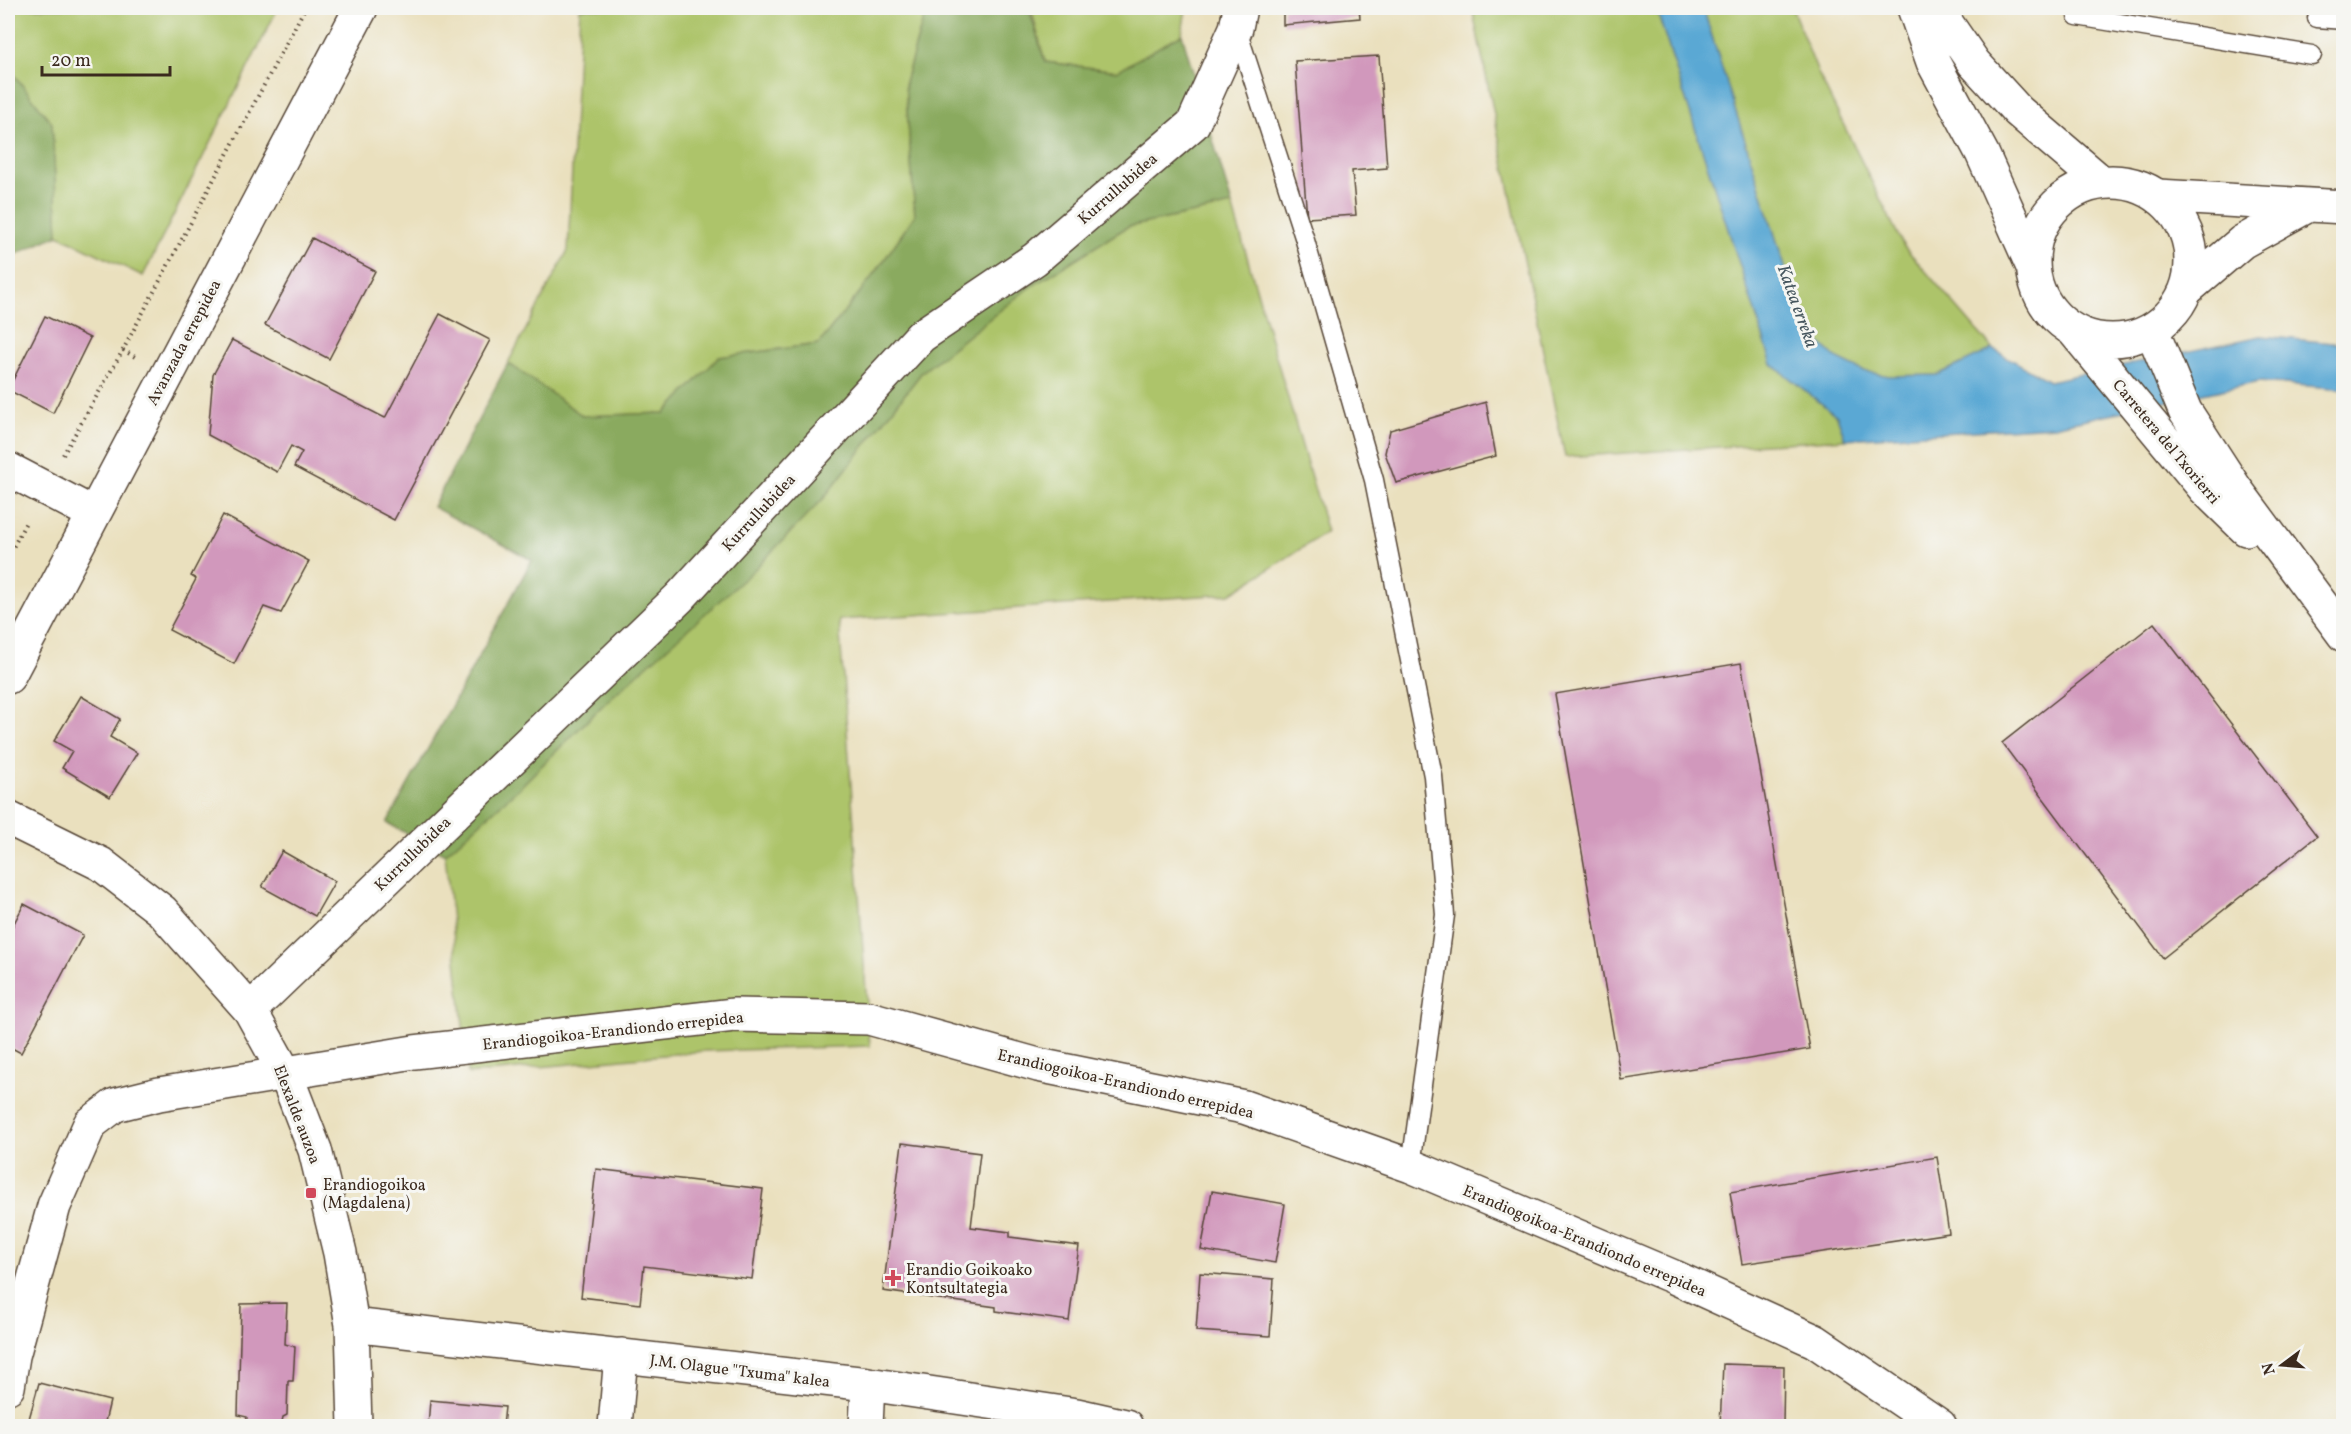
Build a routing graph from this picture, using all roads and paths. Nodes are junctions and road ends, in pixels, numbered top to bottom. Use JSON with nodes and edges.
{"nodes":[{"id":1,"x":305,"y":8,"type":"edge"},
{"id":2,"x":361,"y":8,"type":"edge"},
{"id":3,"x":1914,"y":8,"type":"edge"},
{"id":4,"x":1936,"y":8,"type":"edge"},
{"id":5,"x":2077,"y":16,"type":"dead end"},
{"id":6,"x":1238,"y":18,"type":"edge"},
{"id":7,"x":2317,"y":18,"type":"dead end"},
{"id":8,"x":2343,"y":20,"type":"edge"},
{"id":9,"x":2312,"y":54,"type":"dead end"},
{"id":10,"x":2102,"y":182,"type":"junction"},
{"id":11,"x":2158,"y":196,"type":"junction"},
{"id":12,"x":2305,"y":207,"type":"junction"},
{"id":13,"x":2343,"y":207,"type":"edge"},
{"id":14,"x":2032,"y":265,"type":"junction"},
{"id":15,"x":2187,"y":289,"type":"junction"},
{"id":16,"x":2152,"y":330,"type":"junction"},
{"id":17,"x":2074,"y":331,"type":"junction"},
{"id":18,"x":61,"y":458,"type":"dead end"},
{"id":19,"x":8,"y":469,"type":"edge"},
{"id":20,"x":92,"y":513,"type":"junction"},
{"id":21,"x":27,"y":520,"type":"dead end"},
{"id":22,"x":8,"y":557,"type":"edge"},
{"id":23,"x":2316,"y":597,"type":"junction"},
{"id":24,"x":2343,"y":635,"type":"edge"},
{"id":25,"x":8,"y":676,"type":"edge"},
{"id":26,"x":8,"y":818,"type":"edge"},
{"id":27,"x":250,"y":1010,"type":"junction"},
{"id":28,"x":286,"y":1075,"type":"junction"},
{"id":29,"x":1411,"y":1166,"type":"junction"},
{"id":30,"x":352,"y":1325,"type":"junction"},
{"id":31,"x":621,"y":1355,"type":"junction"},
{"id":32,"x":868,"y":1384,"type":"junction"},
{"id":33,"x":8,"y":1387,"type":"edge"},
{"id":34,"x":355,"y":1426,"type":"edge"},
{"id":35,"x":615,"y":1426,"type":"edge"},
{"id":36,"x":866,"y":1426,"type":"edge"},
{"id":37,"x":1126,"y":1426,"type":"edge"},
{"id":38,"x":1940,"y":1426,"type":"edge"}],
"edges":[{"from":1,"to":18,"type":"path"},
{"from":2,"to":20,"type":"street","name":"Avanzada errepidea"},
{"from":3,"to":14,"type":"street"},
{"from":4,"to":10,"type":"street"},
{"from":5,"to":9,"type":"lane"},
{"from":6,"to":27,"type":"street","name":"Kurrullubidea"},
{"from":6,"to":29,"type":"lane"},
{"from":7,"to":8,"type":"lane"},
{"from":10,"to":11,"type":"street"},
{"from":10,"to":14,"type":"street"},
{"from":11,"to":12,"type":"street"},
{"from":11,"to":15,"type":"street"},
{"from":12,"to":13,"type":"street"},
{"from":12,"to":15,"type":"street"},
{"from":14,"to":17,"type":"street"},
{"from":15,"to":16,"type":"street"},
{"from":16,"to":17,"type":"street"},
{"from":16,"to":23,"type":"street","name":"Carretera del Txorierri"},
{"from":17,"to":23,"type":"street","name":"Carretera del Txorierri"},
{"from":19,"to":20,"type":"street"},
{"from":20,"to":25,"type":"street","name":"Avanzada errepidea"},
{"from":21,"to":22,"type":"path"},
{"from":23,"to":24,"type":"street","name":"Carretera del Txorierri"},
{"from":26,"to":27,"type":"street","name":"Elexalde auzoa"},
{"from":27,"to":28,"type":"street","name":"Elexalde auzoa"},
{"from":28,"to":29,"type":"street","name":"Erandiogoikoa-Erandiondo errepidea"},
{"from":28,"to":30,"type":"street","name":"Elexalde auzoa"},
{"from":28,"to":33,"type":"street","name":"Erandiogoikoa-Erandiondo errepidea"},
{"from":29,"to":38,"type":"street","name":"Erandiogoikoa-Erandiondo errepidea"},
{"from":30,"to":31,"type":"street","name":"J.M. Olague \"Txuma\" kalea"},
{"from":30,"to":34,"type":"street","name":"Elexalde auzoa"},
{"from":31,"to":32,"type":"street","name":"J.M. Olague \"Txuma\" kalea"},
{"from":31,"to":35,"type":"street"},
{"from":32,"to":36,"type":"street"},
{"from":32,"to":37,"type":"street","name":"J.M. Olague \"Txuma\" kalea"}]}
